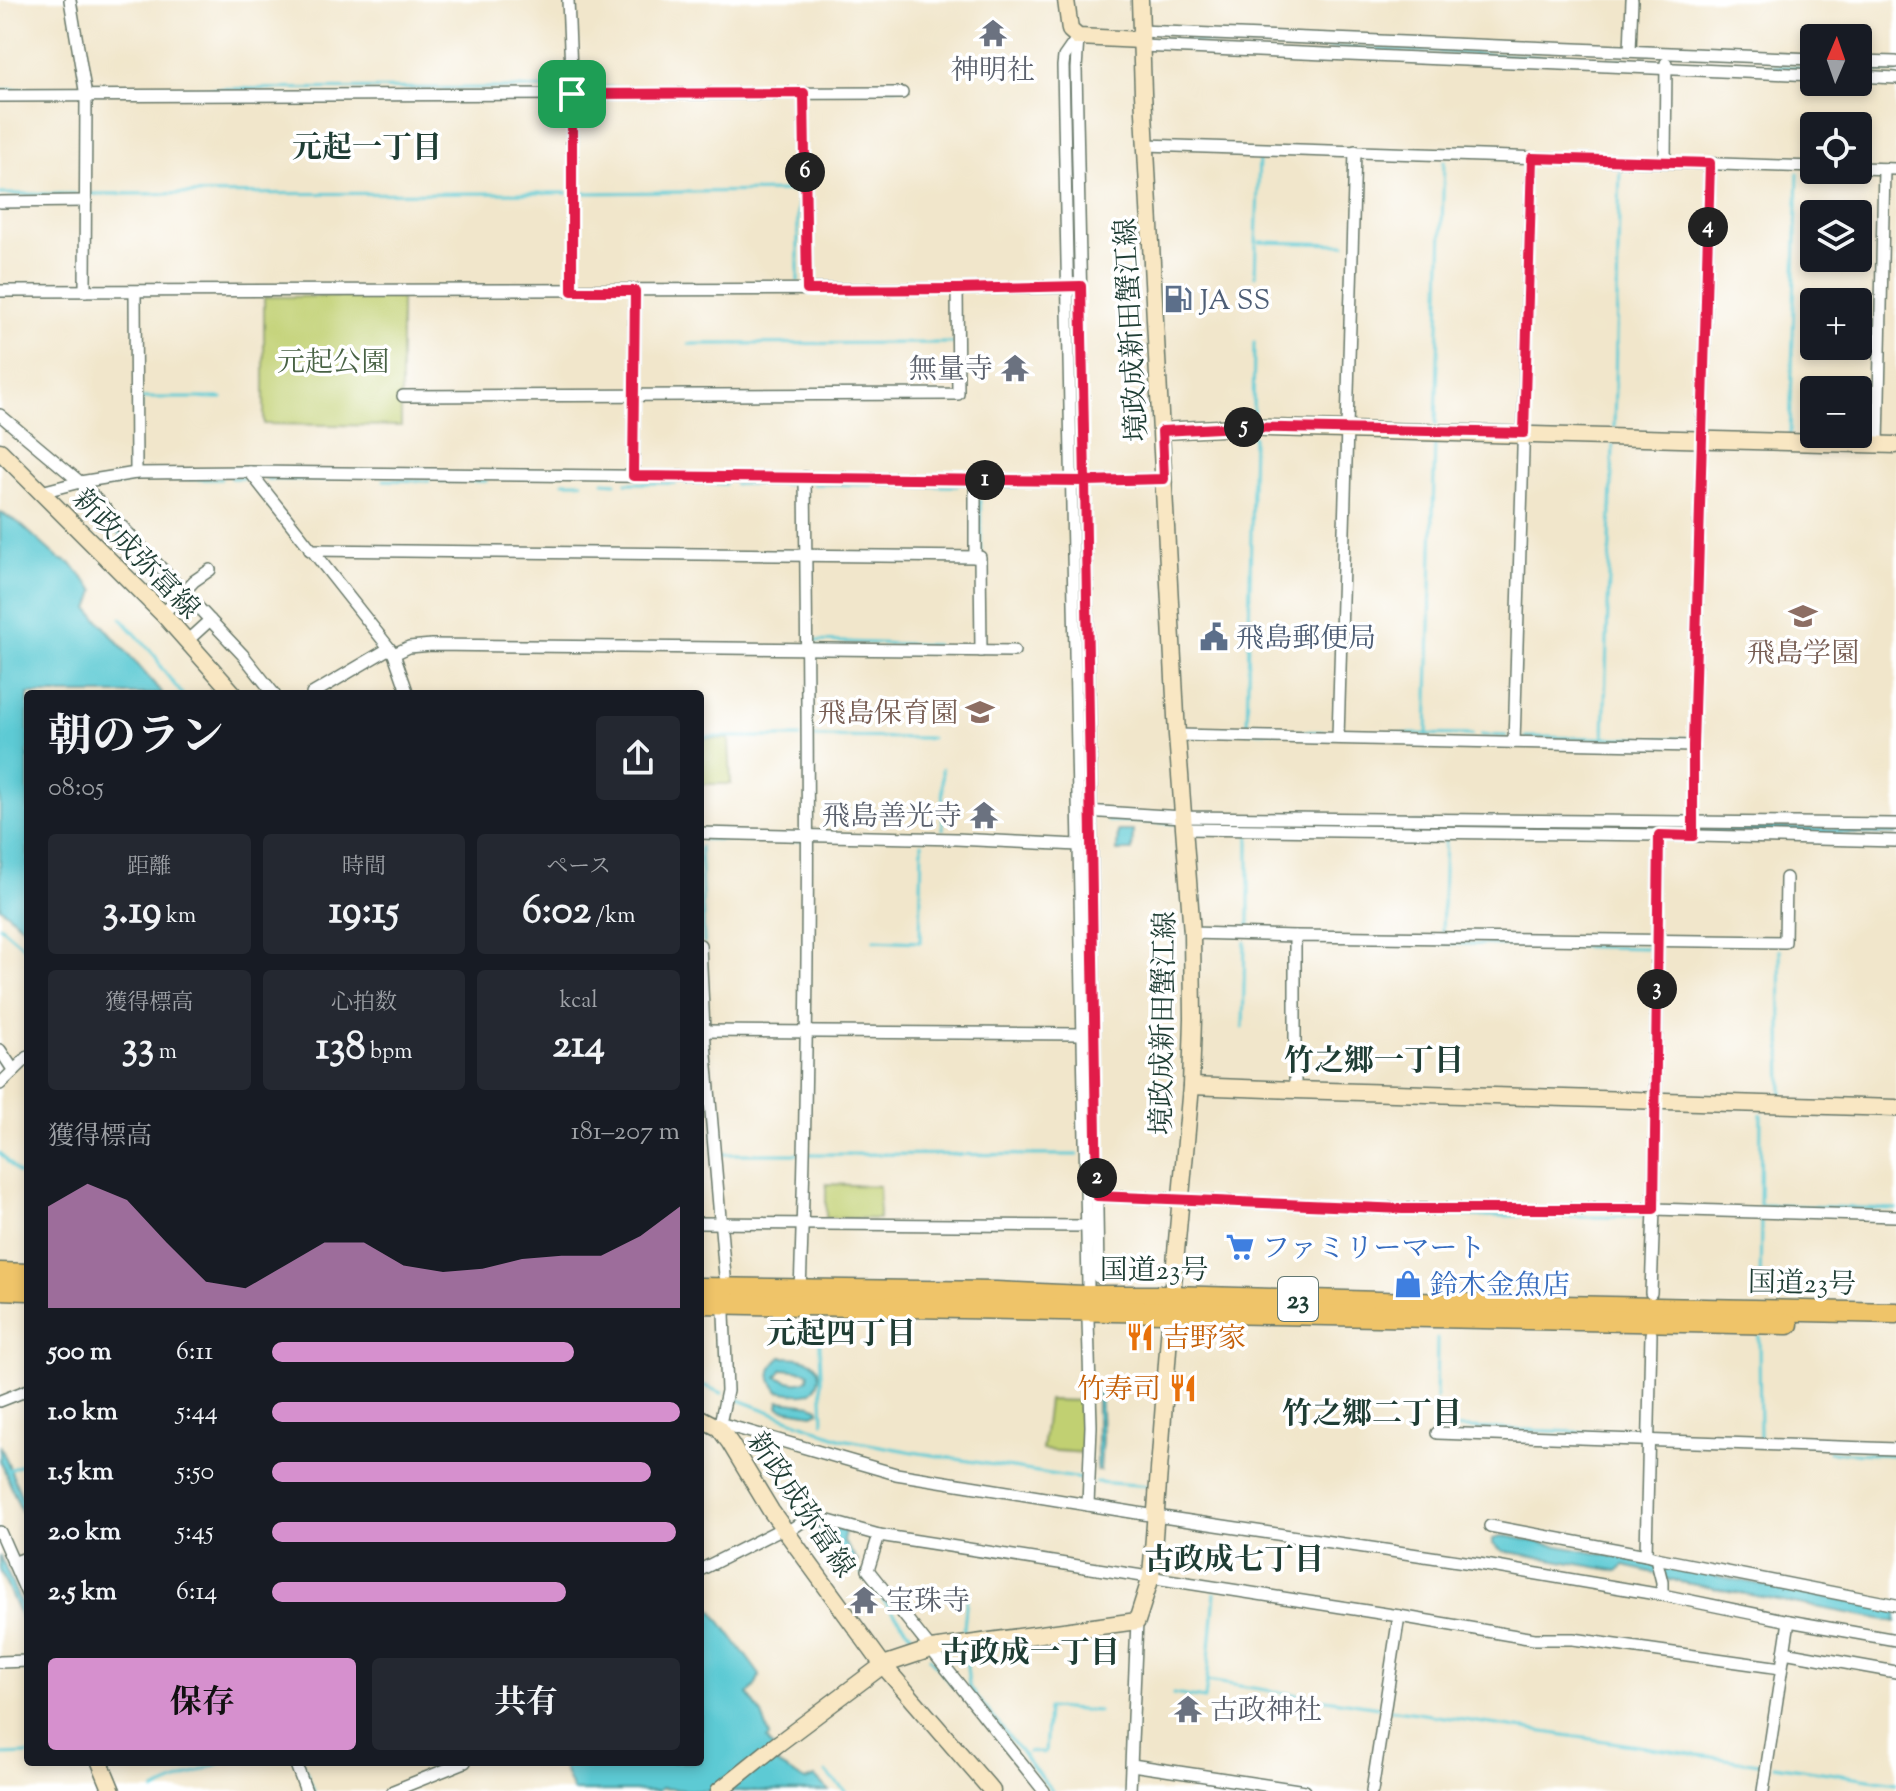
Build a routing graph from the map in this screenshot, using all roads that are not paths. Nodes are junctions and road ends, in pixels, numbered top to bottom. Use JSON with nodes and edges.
{"nodes":[{"id":1,"x":70,"y":0,"type":"edge"},
{"id":2,"x":568,"y":0,"type":"edge"},
{"id":3,"x":1066,"y":0,"type":"edge"},
{"id":4,"x":1140,"y":0,"type":"edge"},
{"id":5,"x":1632,"y":0,"type":"edge"},
{"id":6,"x":1078,"y":37,"type":"junction"},
{"id":7,"x":1141,"y":39,"type":"junction"},
{"id":8,"x":1630,"y":51,"type":"junction"},
{"id":9,"x":1800,"y":59,"type":"edge"},
{"id":10,"x":1666,"y":61,"type":"junction"},
{"id":11,"x":1872,"y":61,"type":"edge"},
{"id":12,"x":1896,"y":62,"type":"edge"},
{"id":13,"x":1800,"y":74,"type":"edge"},
{"id":14,"x":1872,"y":77,"type":"edge"},
{"id":15,"x":1896,"y":78,"type":"edge"},
{"id":16,"x":804,"y":93,"type":"junction"},
{"id":17,"x":902,"y":93,"type":"dead end"},
{"id":18,"x":572,"y":94,"type":"junction"},
{"id":19,"x":0,"y":96,"type":"edge"},
{"id":20,"x":86,"y":96,"type":"junction"},
{"id":21,"x":1146,"y":145,"type":"junction"},
{"id":22,"x":1355,"y":151,"type":"junction"},
{"id":23,"x":1532,"y":158,"type":"junction"},
{"id":24,"x":1665,"y":162,"type":"junction"},
{"id":25,"x":1710,"y":163,"type":"junction"},
{"id":26,"x":1800,"y":166,"type":"edge"},
{"id":27,"x":1890,"y":169,"type":"edge"},
{"id":28,"x":86,"y":201,"type":"junction"},
{"id":29,"x":0,"y":202,"type":"edge"},
{"id":30,"x":1081,"y":286,"type":"junction"},
{"id":31,"x":1067,"y":287,"type":"junction"},
{"id":32,"x":957,"y":289,"type":"junction"},
{"id":33,"x":807,"y":290,"type":"junction"},
{"id":34,"x":0,"y":291,"type":"edge"},
{"id":35,"x":85,"y":291,"type":"junction"},
{"id":36,"x":572,"y":291,"type":"junction"},
{"id":37,"x":635,"y":291,"type":"junction"},
{"id":38,"x":135,"y":292,"type":"junction"},
{"id":39,"x":403,"y":396,"type":"dead end"},
{"id":40,"x":634,"y":396,"type":"junction"},
{"id":41,"x":1,"y":418,"type":"edge"},
{"id":42,"x":1348,"y":429,"type":"junction"},
{"id":43,"x":1162,"y":431,"type":"junction"},
{"id":44,"x":1524,"y":433,"type":"junction"},
{"id":45,"x":1703,"y":438,"type":"junction"},
{"id":46,"x":1878,"y":444,"type":"junction"},
{"id":47,"x":1896,"y":445,"type":"edge"},
{"id":48,"x":0,"y":451,"type":"edge"},
{"id":49,"x":250,"y":472,"type":"junction"},
{"id":50,"x":136,"y":473,"type":"junction"},
{"id":51,"x":633,"y":476,"type":"junction"},
{"id":52,"x":805,"y":477,"type":"junction"},
{"id":53,"x":1164,"y":479,"type":"junction"},
{"id":54,"x":975,"y":480,"type":"junction"},
{"id":55,"x":1071,"y":481,"type":"junction"},
{"id":56,"x":1085,"y":481,"type":"junction"},
{"id":57,"x":80,"y":482,"type":"junction"},
{"id":58,"x":41,"y":492,"type":"junction"},
{"id":59,"x":310,"y":550,"type":"junction"},
{"id":60,"x":806,"y":555,"type":"junction"},
{"id":61,"x":975,"y":557,"type":"junction"},
{"id":62,"x":210,"y":570,"type":"dead end"},
{"id":63,"x":184,"y":592,"type":"junction"},
{"id":64,"x":163,"y":614,"type":"junction"},
{"id":65,"x":210,"y":620,"type":"junction"},
{"id":66,"x":187,"y":641,"type":"junction"},
{"id":67,"x":807,"y":649,"type":"junction"},
{"id":68,"x":391,"y":651,"type":"junction"},
{"id":69,"x":981,"y":651,"type":"junction"},
{"id":70,"x":1014,"y":651,"type":"dead end"},
{"id":71,"x":230,"y":690,"type":"edge"},
{"id":72,"x":271,"y":690,"type":"edge"},
{"id":73,"x":319,"y":690,"type":"edge"},
{"id":74,"x":406,"y":690,"type":"edge"},
{"id":75,"x":1177,"y":735,"type":"junction"},
{"id":76,"x":1338,"y":738,"type":"junction"},
{"id":77,"x":1514,"y":742,"type":"junction"},
{"id":78,"x":1693,"y":746,"type":"junction"},
{"id":79,"x":1077,"y":811,"type":"junction"},
{"id":80,"x":1092,"y":811,"type":"junction"},
{"id":81,"x":1693,"y":822,"type":"junction"},
{"id":82,"x":1184,"y":823,"type":"junction"},
{"id":83,"x":1866,"y":824,"type":"junction"},
{"id":84,"x":1896,"y":824,"type":"edge"},
{"id":85,"x":704,"y":833,"type":"edge"},
{"id":86,"x":809,"y":835,"type":"junction"},
{"id":87,"x":1659,"y":835,"type":"junction"},
{"id":88,"x":1693,"y":836,"type":"junction"},
{"id":89,"x":1867,"y":841,"type":"junction"},
{"id":90,"x":1896,"y":841,"type":"edge"},
{"id":91,"x":1078,"y":845,"type":"junction"},
{"id":92,"x":1786,"y":878,"type":"dead end"},
{"id":93,"x":1192,"y":933,"type":"junction"},
{"id":94,"x":1295,"y":936,"type":"junction"},
{"id":95,"x":1657,"y":940,"type":"junction"},
{"id":96,"x":704,"y":1031,"type":"edge"},
{"id":97,"x":806,"y":1032,"type":"junction"},
{"id":98,"x":1081,"y":1034,"type":"junction"},
{"id":99,"x":0,"y":1050,"type":"edge"},
{"id":100,"x":704,"y":1050,"type":"edge"},
{"id":101,"x":23,"y":1066,"type":"edge"},
{"id":102,"x":0,"y":1084,"type":"edge"},
{"id":103,"x":1191,"y":1086,"type":"junction"},
{"id":104,"x":1295,"y":1090,"type":"junction"},
{"id":105,"x":1656,"y":1101,"type":"junction"},
{"id":106,"x":1896,"y":1108,"type":"edge"},
{"id":107,"x":1097,"y":1196,"type":"junction"},
{"id":108,"x":1182,"y":1199,"type":"junction"},
{"id":109,"x":1654,"y":1209,"type":"junction"},
{"id":110,"x":1896,"y":1216,"type":"edge"},
{"id":111,"x":704,"y":1223,"type":"edge"},
{"id":112,"x":722,"y":1223,"type":"junction"},
{"id":113,"x":802,"y":1224,"type":"junction"},
{"id":114,"x":1085,"y":1226,"type":"junction"},
{"id":115,"x":0,"y":1273,"type":"edge"},
{"id":116,"x":24,"y":1274,"type":"edge"},
{"id":117,"x":725,"y":1276,"type":"dead end"},
{"id":118,"x":1098,"y":1277,"type":"dead end"},
{"id":119,"x":1088,"y":1285,"type":"dead end"},
{"id":120,"x":704,"y":1288,"type":"edge"},
{"id":121,"x":0,"y":1289,"type":"edge"},
{"id":122,"x":24,"y":1290,"type":"edge"},
{"id":123,"x":800,"y":1291,"type":"junction"},
{"id":124,"x":1651,"y":1293,"type":"dead end"},
{"id":125,"x":704,"y":1303,"type":"edge"},
{"id":126,"x":1172,"y":1305,"type":"junction"},
{"id":127,"x":724,"y":1313,"type":"dead end"},
{"id":128,"x":1896,"y":1313,"type":"edge"},
{"id":129,"x":1088,"y":1320,"type":"dead end"},
{"id":130,"x":1896,"y":1326,"type":"edge"},
{"id":131,"x":1651,"y":1334,"type":"dead end"},
{"id":132,"x":24,"y":1392,"type":"edge"},
{"id":133,"x":0,"y":1401,"type":"edge"},
{"id":134,"x":704,"y":1420,"type":"edge"},
{"id":135,"x":719,"y":1428,"type":"junction"},
{"id":136,"x":1437,"y":1433,"type":"dead end"},
{"id":137,"x":1648,"y":1441,"type":"junction"},
{"id":138,"x":1896,"y":1449,"type":"edge"},
{"id":139,"x":1088,"y":1505,"type":"junction"},
{"id":140,"x":1156,"y":1516,"type":"junction"},
{"id":141,"x":1490,"y":1526,"type":"dead end"},
{"id":142,"x":786,"y":1530,"type":"junction"},
{"id":143,"x":0,"y":1532,"type":"edge"},
{"id":144,"x":879,"y":1535,"type":"junction"},
{"id":145,"x":24,"y":1559,"type":"edge"},
{"id":146,"x":1653,"y":1559,"type":"junction"},
{"id":147,"x":13,"y":1563,"type":"junction"},
{"id":148,"x":704,"y":1568,"type":"edge"},
{"id":149,"x":1151,"y":1577,"type":"junction"},
{"id":150,"x":24,"y":1587,"type":"edge"},
{"id":151,"x":1662,"y":1595,"type":"junction"},
{"id":152,"x":1896,"y":1605,"type":"edge"},
{"id":153,"x":1399,"y":1616,"type":"junction"},
{"id":154,"x":1137,"y":1621,"type":"junction"},
{"id":155,"x":1789,"y":1621,"type":"junction"},
{"id":156,"x":1896,"y":1640,"type":"edge"},
{"id":157,"x":931,"y":1649,"type":"junction"},
{"id":158,"x":1784,"y":1652,"type":"junction"},
{"id":159,"x":24,"y":1661,"type":"edge"},
{"id":160,"x":0,"y":1662,"type":"edge"},
{"id":161,"x":883,"y":1665,"type":"junction"},
{"id":162,"x":1781,"y":1668,"type":"junction"},
{"id":163,"x":1896,"y":1672,"type":"edge"},
{"id":164,"x":1132,"y":1765,"type":"junction"},
{"id":165,"x":102,"y":1766,"type":"edge"},
{"id":166,"x":297,"y":1766,"type":"edge"},
{"id":167,"x":455,"y":1766,"type":"edge"},
{"id":168,"x":112,"y":1791,"type":"edge"},
{"id":169,"x":306,"y":1791,"type":"edge"},
{"id":170,"x":393,"y":1791,"type":"edge"},
{"id":171,"x":719,"y":1791,"type":"edge"},
{"id":172,"x":992,"y":1791,"type":"edge"},
{"id":173,"x":1044,"y":1791,"type":"edge"},
{"id":174,"x":1130,"y":1791,"type":"edge"},
{"id":175,"x":1305,"y":1791,"type":"edge"},
{"id":176,"x":1372,"y":1791,"type":"edge"},
{"id":177,"x":1763,"y":1791,"type":"edge"}],
"edges":[{"from":1,"to":20,"type":"street"},
{"from":2,"to":18,"type":"street"},
{"from":3,"to":6,"type":"main road"},
{"from":4,"to":7,"type":"main road","name":"境政成新田蟹江線"},
{"from":5,"to":8,"type":"street"},
{"from":6,"to":7,"type":"main road"},
{"from":6,"to":30,"type":"street"},
{"from":6,"to":31,"type":"street"},
{"from":7,"to":8,"type":"street"},
{"from":7,"to":10,"type":"street"},
{"from":7,"to":21,"type":"main road","name":"境政成新田蟹江線"},
{"from":8,"to":10,"type":"street"},
{"from":9,"to":10,"type":"street"},
{"from":10,"to":13,"type":"street"},
{"from":10,"to":24,"type":"street"},
{"from":11,"to":12,"type":"street"},
{"from":14,"to":15,"type":"street"},
{"from":16,"to":17,"type":"street"},
{"from":16,"to":18,"type":"street"},
{"from":16,"to":33,"type":"street"},
{"from":18,"to":20,"type":"street"},
{"from":18,"to":36,"type":"street"},
{"from":19,"to":20,"type":"street"},
{"from":20,"to":28,"type":"street"},
{"from":21,"to":22,"type":"street"},
{"from":21,"to":43,"type":"main road","name":"境政成新田蟹江線"},
{"from":22,"to":23,"type":"street"},
{"from":22,"to":42,"type":"street"},
{"from":23,"to":24,"type":"street"},
{"from":23,"to":44,"type":"street"},
{"from":24,"to":25,"type":"street"},
{"from":25,"to":26,"type":"street"},
{"from":25,"to":45,"type":"street"},
{"from":27,"to":46,"type":"street"},
{"from":28,"to":29,"type":"street"},
{"from":28,"to":35,"type":"street"},
{"from":30,"to":31,"type":"street"},
{"from":30,"to":56,"type":"street"},
{"from":31,"to":32,"type":"street"},
{"from":31,"to":55,"type":"street"},
{"from":32,"to":33,"type":"street"},
{"from":32,"to":40,"type":"street"},
{"from":33,"to":37,"type":"street"},
{"from":34,"to":35,"type":"street"},
{"from":35,"to":38,"type":"street"},
{"from":36,"to":37,"type":"street"},
{"from":36,"to":38,"type":"street"},
{"from":37,"to":40,"type":"street"},
{"from":38,"to":50,"type":"street"},
{"from":39,"to":40,"type":"street"},
{"from":40,"to":51,"type":"street"},
{"from":41,"to":57,"type":"street"},
{"from":42,"to":43,"type":"main road"},
{"from":42,"to":44,"type":"main road"},
{"from":42,"to":76,"type":"street"},
{"from":43,"to":53,"type":"main road","name":"境政成新田蟹江線"},
{"from":44,"to":45,"type":"main road"},
{"from":44,"to":77,"type":"street"},
{"from":45,"to":46,"type":"main road"},
{"from":45,"to":78,"type":"street"},
{"from":46,"to":47,"type":"main road"},
{"from":48,"to":58,"type":"main road","name":"新政成弥富線"},
{"from":49,"to":50,"type":"street"},
{"from":49,"to":51,"type":"street"},
{"from":49,"to":59,"type":"street"},
{"from":50,"to":57,"type":"street"},
{"from":51,"to":52,"type":"street"},
{"from":52,"to":54,"type":"street"},
{"from":52,"to":60,"type":"street"},
{"from":53,"to":56,"type":"street"},
{"from":53,"to":75,"type":"main road","name":"境政成新田蟹江線"},
{"from":54,"to":55,"type":"street"},
{"from":54,"to":61,"type":"street"},
{"from":55,"to":56,"type":"street"},
{"from":55,"to":79,"type":"street"},
{"from":56,"to":80,"type":"street"},
{"from":57,"to":58,"type":"street"},
{"from":57,"to":63,"type":"street"},
{"from":58,"to":64,"type":"main road","name":"新政成弥富線"},
{"from":59,"to":60,"type":"street"},
{"from":59,"to":68,"type":"street"},
{"from":60,"to":61,"type":"street"},
{"from":60,"to":67,"type":"street"},
{"from":61,"to":69,"type":"street"},
{"from":62,"to":63,"type":"street"},
{"from":63,"to":64,"type":"street"},
{"from":63,"to":65,"type":"street"},
{"from":64,"to":66,"type":"main road","name":"新政成弥富線"},
{"from":65,"to":66,"type":"street"},
{"from":65,"to":72,"type":"street"},
{"from":66,"to":71,"type":"main road","name":"新政成弥富線"},
{"from":67,"to":68,"type":"street"},
{"from":67,"to":69,"type":"street"},
{"from":67,"to":86,"type":"street"},
{"from":68,"to":73,"type":"street"},
{"from":68,"to":74,"type":"street"},
{"from":69,"to":70,"type":"street"},
{"from":75,"to":76,"type":"street"},
{"from":75,"to":82,"type":"main road","name":"境政成新田蟹江線"},
{"from":76,"to":77,"type":"street"},
{"from":77,"to":78,"type":"street"},
{"from":78,"to":81,"type":"street"},
{"from":79,"to":80,"type":"street"},
{"from":79,"to":91,"type":"street"},
{"from":80,"to":82,"type":"street"},
{"from":80,"to":107,"type":"street"},
{"from":81,"to":82,"type":"street"},
{"from":81,"to":83,"type":"street"},
{"from":81,"to":88,"type":"street"},
{"from":82,"to":87,"type":"street"},
{"from":82,"to":93,"type":"main road","name":"境政成新田蟹江線"},
{"from":83,"to":84,"type":"street"},
{"from":83,"to":89,"type":"street"},
{"from":85,"to":86,"type":"street"},
{"from":86,"to":91,"type":"street"},
{"from":86,"to":97,"type":"street"},
{"from":87,"to":88,"type":"street"},
{"from":87,"to":95,"type":"street"},
{"from":88,"to":89,"type":"street"},
{"from":89,"to":90,"type":"street"},
{"from":91,"to":98,"type":"street"},
{"from":92,"to":95,"type":"street"},
{"from":93,"to":94,"type":"street"},
{"from":93,"to":103,"type":"main road","name":"境政成新田蟹江線"},
{"from":94,"to":95,"type":"street"},
{"from":94,"to":104,"type":"street"},
{"from":95,"to":105,"type":"street"},
{"from":96,"to":97,"type":"street"},
{"from":97,"to":98,"type":"street"},
{"from":97,"to":113,"type":"street"},
{"from":98,"to":114,"type":"street"},
{"from":99,"to":101,"type":"street"},
{"from":100,"to":112,"type":"street"},
{"from":101,"to":102,"type":"street"},
{"from":103,"to":104,"type":"main road"},
{"from":103,"to":108,"type":"main road","name":"境政成新田蟹江線"},
{"from":104,"to":105,"type":"main road"},
{"from":105,"to":106,"type":"main road"},
{"from":105,"to":109,"type":"street"},
{"from":107,"to":108,"type":"street"},
{"from":107,"to":118,"type":"street"},
{"from":108,"to":109,"type":"street"},
{"from":108,"to":126,"type":"main road","name":"境政成新田蟹江線"},
{"from":109,"to":110,"type":"street"},
{"from":109,"to":124,"type":"street"},
{"from":111,"to":112,"type":"street"},
{"from":112,"to":113,"type":"street"},
{"from":112,"to":117,"type":"street"},
{"from":113,"to":114,"type":"street"},
{"from":113,"to":123,"type":"street"},
{"from":114,"to":119,"type":"street"},
{"from":115,"to":116,"type":"highway"},
{"from":120,"to":123,"type":"highway","name":"国道23号","number":"23"},
{"from":121,"to":122,"type":"highway"},
{"from":123,"to":126,"type":"highway","name":"国道23号","number":"23"},
{"from":125,"to":126,"type":"highway","name":"国道23号","number":"23"},
{"from":126,"to":128,"type":"highway","name":"国道23号","number":"23"},
{"from":126,"to":130,"type":"highway","name":"国道23号","number":"23"},
{"from":126,"to":140,"type":"main road","name":"境政成新田蟹江線"},
{"from":127,"to":135,"type":"street"},
{"from":129,"to":139,"type":"street"},
{"from":131,"to":137,"type":"street"},
{"from":132,"to":133,"type":"street"},
{"from":134,"to":135,"type":"main road","name":"新政成弥富線"},
{"from":135,"to":139,"type":"street"},
{"from":135,"to":142,"type":"main road","name":"新政成弥富線"},
{"from":136,"to":137,"type":"street"},
{"from":137,"to":138,"type":"street"},
{"from":137,"to":146,"type":"street"},
{"from":139,"to":140,"type":"street"},
{"from":140,"to":149,"type":"main road","name":"境政成新田蟹江線"},
{"from":140,"to":151,"type":"street"},
{"from":141,"to":146,"type":"street"},
{"from":142,"to":144,"type":"street"},
{"from":142,"to":148,"type":"street"},
{"from":142,"to":161,"type":"main road","name":"新政成弥富線"},
{"from":143,"to":147,"type":"street"},
{"from":144,"to":149,"type":"street"},
{"from":144,"to":157,"type":"street"},
{"from":145,"to":147,"type":"street"},
{"from":146,"to":151,"type":"street"},
{"from":146,"to":152,"type":"street"},
{"from":147,"to":150,"type":"street"},
{"from":149,"to":153,"type":"street"},
{"from":149,"to":154,"type":"main road","name":"境政成新田蟹江線"},
{"from":151,"to":155,"type":"street"},
{"from":153,"to":162,"type":"street"},
{"from":153,"to":176,"type":"street"},
{"from":154,"to":157,"type":"main road"},
{"from":154,"to":164,"type":"street"},
{"from":155,"to":156,"type":"street"},
{"from":155,"to":158,"type":"street"},
{"from":157,"to":161,"type":"main road"},
{"from":157,"to":173,"type":"street"},
{"from":158,"to":162,"type":"street"},
{"from":158,"to":163,"type":"street"},
{"from":159,"to":160,"type":"street"},
{"from":161,"to":171,"type":"main road"},
{"from":161,"to":172,"type":"main road"},
{"from":162,"to":177,"type":"street"},
{"from":164,"to":174,"type":"street"},
{"from":164,"to":175,"type":"street"},
{"from":165,"to":168,"type":"main road"},
{"from":166,"to":169,"type":"street"},
{"from":167,"to":170,"type":"street"}]}
